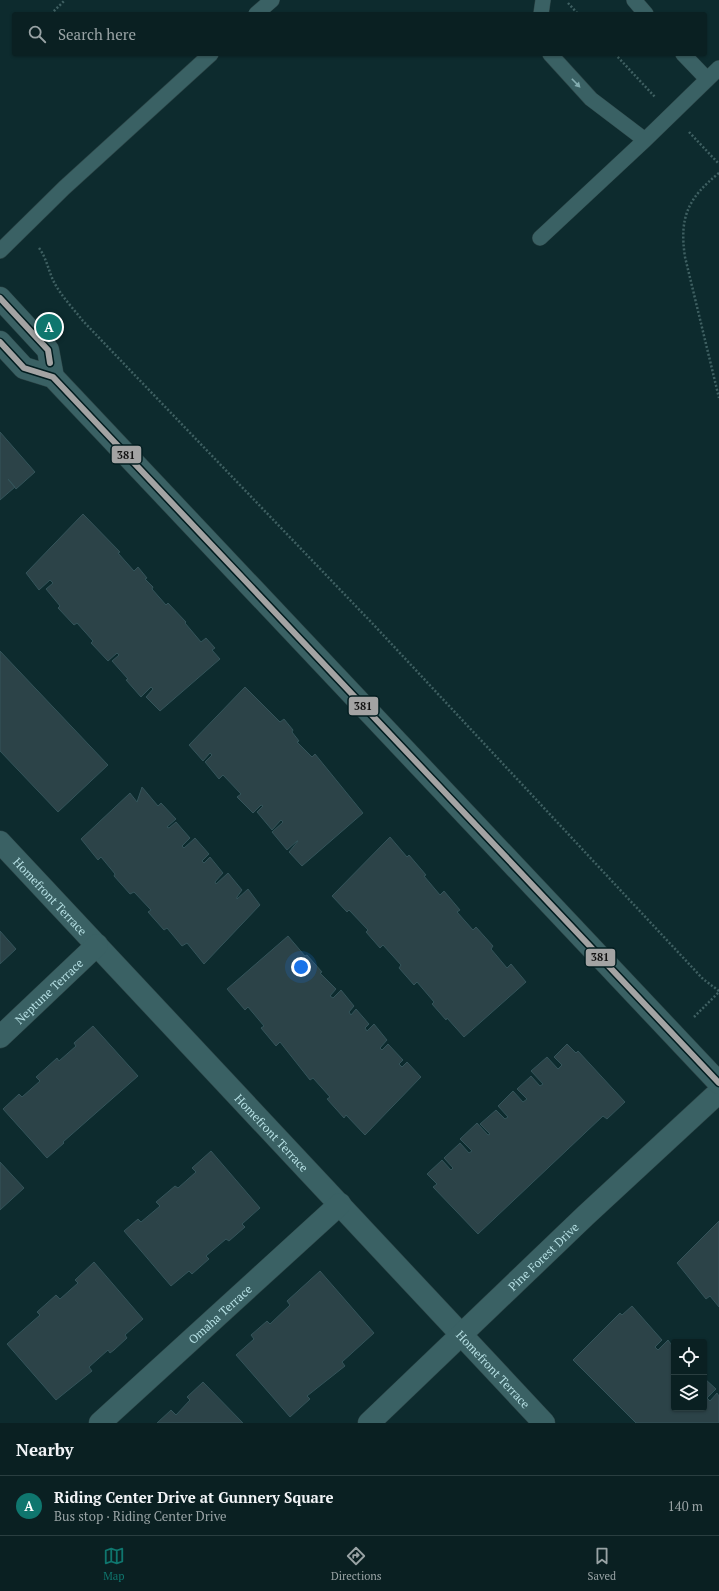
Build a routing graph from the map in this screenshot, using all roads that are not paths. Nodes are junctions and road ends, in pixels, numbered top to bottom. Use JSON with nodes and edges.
{"nodes":[{"id":1,"x":272,"y":0,"type":"edge"},
{"id":2,"x":543,"y":0,"type":"edge"},
{"id":3,"x":634,"y":0,"type":"edge"},
{"id":4,"x":258,"y":12,"type":"edge"},
{"id":5,"x":541,"y":12,"type":"edge"},
{"id":6,"x":644,"y":12,"type":"edge"},
{"id":7,"x":209,"y":56,"type":"edge"},
{"id":8,"x":552,"y":56,"type":"edge"},
{"id":9,"x":685,"y":56,"type":"edge"},
{"id":10,"x":719,"y":68,"type":"edge"},
{"id":11,"x":707,"y":80,"type":"junction"},
{"id":12,"x":645,"y":140,"type":"junction"},
{"id":13,"x":540,"y":238,"type":"dead end"},
{"id":14,"x":0,"y":251,"type":"edge"},
{"id":15,"x":0,"y":298,"type":"edge"},
{"id":16,"x":0,"y":342,"type":"edge"},
{"id":17,"x":53,"y":377,"type":"junction"},
{"id":18,"x":0,"y":842,"type":"edge"},
{"id":19,"x":97,"y":945,"type":"junction"},
{"id":20,"x":0,"y":1037,"type":"edge"},
{"id":21,"x":719,"y":1083,"type":"edge"},
{"id":22,"x":719,"y":1092,"type":"edge"},
{"id":23,"x":340,"y":1204,"type":"junction"},
{"id":24,"x":462,"y":1334,"type":"junction"},
{"id":25,"x":100,"y":1423,"type":"edge"},
{"id":26,"x":369,"y":1423,"type":"edge"},
{"id":27,"x":544,"y":1423,"type":"edge"}],
"edges":[{"from":1,"to":4,"type":"lane"},
{"from":2,"to":5,"type":"lane"},
{"from":3,"to":6,"type":"lane"},
{"from":7,"to":14,"type":"lane"},
{"from":8,"to":12,"type":"lane","one_way":true},
{"from":9,"to":11,"type":"lane"},
{"from":10,"to":11,"type":"lane"},
{"from":11,"to":12,"type":"lane"},
{"from":12,"to":13,"type":"lane"},
{"from":15,"to":17,"type":"street"},
{"from":16,"to":17,"type":"street"},
{"from":17,"to":21,"type":"street"},
{"from":18,"to":19,"type":"street","name":"Homefront Terrace"},
{"from":19,"to":20,"type":"street","name":"Neptune Terrace"},
{"from":19,"to":23,"type":"street","name":"Homefront Terrace"},
{"from":22,"to":24,"type":"street","name":"Pine Forest Drive"},
{"from":23,"to":24,"type":"street","name":"Homefront Terrace"},
{"from":23,"to":25,"type":"street","name":"Omaha Terrace"},
{"from":24,"to":26,"type":"street","name":"Pine Forest Drive"},
{"from":24,"to":27,"type":"street","name":"Homefront Terrace"}]}
